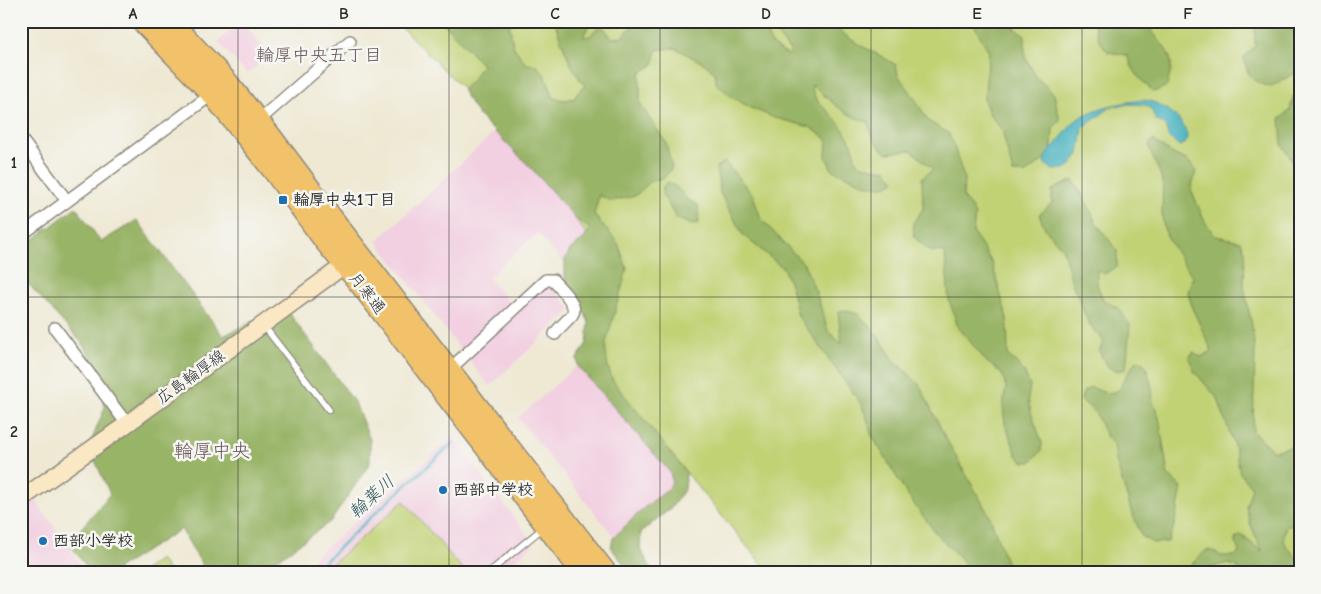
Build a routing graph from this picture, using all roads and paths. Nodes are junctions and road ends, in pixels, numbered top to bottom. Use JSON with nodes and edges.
{"nodes":[{"id":1,"x":142,"y":21,"type":"edge"},
{"id":2,"x":170,"y":21,"type":"edge"},
{"id":3,"x":350,"y":41,"type":"dead end"},
{"id":4,"x":220,"y":89,"type":"junction"},
{"id":5,"x":258,"y":121,"type":"junction"},
{"id":6,"x":21,"y":139,"type":"edge"},
{"id":7,"x":68,"y":201,"type":"junction"},
{"id":8,"x":21,"y":235,"type":"edge"},
{"id":9,"x":352,"y":259,"type":"junction"},
{"id":10,"x":262,"y":325,"type":"junction"},
{"id":11,"x":55,"y":328,"type":"dead end"},
{"id":12,"x":555,"y":334,"type":"dead end"},
{"id":13,"x":450,"y":369,"type":"junction"},
{"id":14,"x":329,"y":410,"type":"dead end"},
{"id":15,"x":128,"y":424,"type":"junction"},
{"id":16,"x":21,"y":499,"type":"edge"},
{"id":17,"x":554,"y":520,"type":"junction"},
{"id":18,"x":488,"y":573,"type":"edge"},
{"id":19,"x":583,"y":573,"type":"edge"},
{"id":20,"x":606,"y":573,"type":"edge"}],
"edges":[{"from":1,"to":4,"type":"highway","name":"月寒通"},
{"from":2,"to":4,"type":"highway","name":"月寒通"},
{"from":3,"to":5,"type":"street"},
{"from":4,"to":5,"type":"highway","name":"月寒通"},
{"from":4,"to":7,"type":"street"},
{"from":4,"to":9,"type":"highway","name":"月寒通"},
{"from":5,"to":9,"type":"highway","name":"月寒通"},
{"from":6,"to":7,"type":"street"},
{"from":7,"to":8,"type":"street"},
{"from":9,"to":10,"type":"street","name":"広島輪厚線"},
{"from":9,"to":13,"type":"highway","name":"月寒通"},
{"from":9,"to":17,"type":"highway","name":"月寒通"},
{"from":10,"to":14,"type":"lane"},
{"from":10,"to":15,"type":"street","name":"広島輪厚線"},
{"from":11,"to":15,"type":"street"},
{"from":12,"to":13,"type":"street"},
{"from":13,"to":17,"type":"highway","name":"月寒通"},
{"from":15,"to":16,"type":"street","name":"広島輪厚線"},
{"from":17,"to":18,"type":"lane"},
{"from":17,"to":19,"type":"highway","name":"月寒通"},
{"from":17,"to":20,"type":"highway","name":"月寒通"}]}
